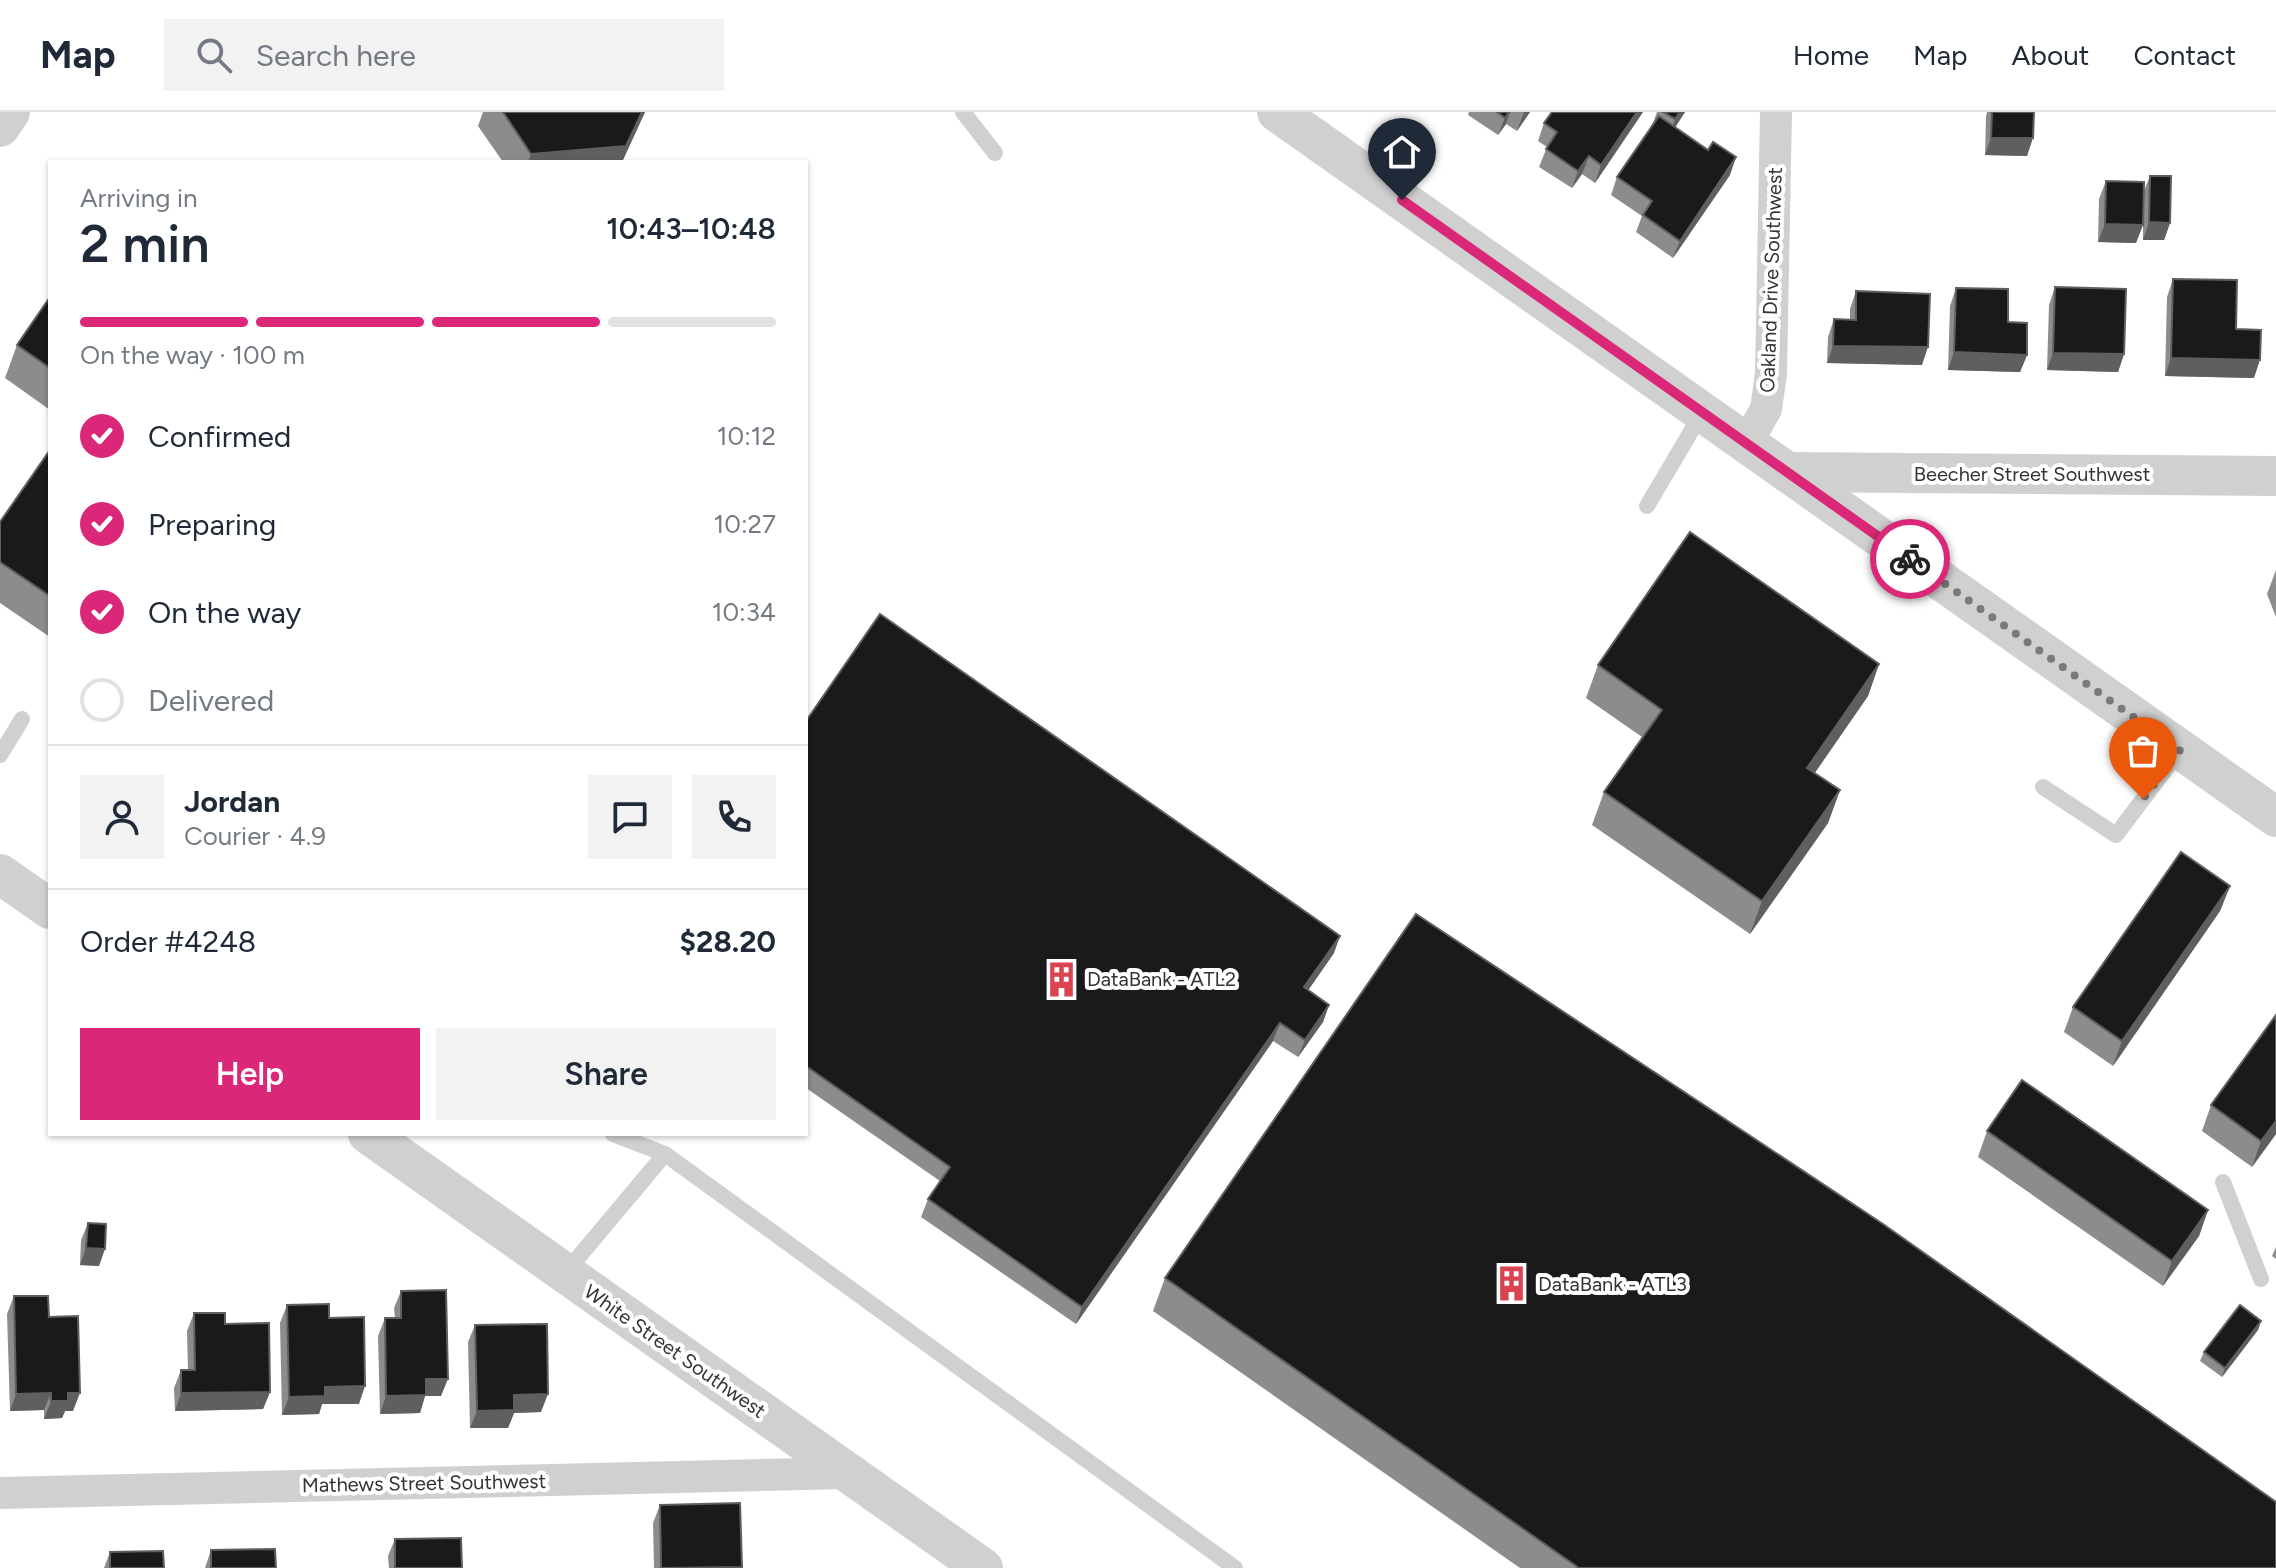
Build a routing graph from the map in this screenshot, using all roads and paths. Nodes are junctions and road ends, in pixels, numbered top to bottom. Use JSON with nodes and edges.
{"nodes":[{"id":1,"x":10,"y":112,"type":"edge"},
{"id":2,"x":963,"y":112,"type":"edge"},
{"id":3,"x":1277,"y":112,"type":"edge"},
{"id":4,"x":1776,"y":112,"type":"edge"},
{"id":5,"x":0,"y":127,"type":"edge"},
{"id":6,"x":995,"y":153,"type":"dead end"},
{"id":7,"x":1703,"y":412,"type":"junction"},
{"id":8,"x":1747,"y":443,"type":"junction"},
{"id":9,"x":1787,"y":472,"type":"junction"},
{"id":10,"x":2276,"y":476,"type":"edge"},
{"id":11,"x":1647,"y":506,"type":"dead end"},
{"id":12,"x":22,"y":719,"type":"dead end"},
{"id":13,"x":2180,"y":750,"type":"junction"},
{"id":14,"x":0,"y":755,"type":"edge"},
{"id":15,"x":2043,"y":787,"type":"dead end"},
{"id":16,"x":2276,"y":817,"type":"edge"},
{"id":17,"x":0,"y":874,"type":"edge"},
{"id":18,"x":48,"y":908,"type":"edge"},
{"id":19,"x":371,"y":1136,"type":"edge"},
{"id":20,"x":618,"y":1136,"type":"edge"},
{"id":21,"x":665,"y":1154,"type":"junction"},
{"id":22,"x":2223,"y":1182,"type":"dead end"},
{"id":23,"x":565,"y":1273,"type":"junction"},
{"id":24,"x":2261,"y":1279,"type":"dead end"},
{"id":25,"x":847,"y":1473,"type":"junction"},
{"id":26,"x":0,"y":1493,"type":"edge"},
{"id":27,"x":983,"y":1568,"type":"edge"},
{"id":28,"x":1235,"y":1568,"type":"edge"}],
"edges":[{"from":1,"to":5,"type":"street"},
{"from":2,"to":6,"type":"lane"},
{"from":3,"to":7,"type":"street"},
{"from":4,"to":8,"type":"street","name":"Oakland Drive Southwest"},
{"from":7,"to":8,"type":"street"},
{"from":7,"to":11,"type":"lane"},
{"from":8,"to":9,"type":"street"},
{"from":9,"to":10,"type":"street","name":"Beecher Street Southwest"},
{"from":9,"to":13,"type":"street"},
{"from":12,"to":14,"type":"lane"},
{"from":13,"to":15,"type":"lane"},
{"from":13,"to":16,"type":"street"},
{"from":17,"to":18,"type":"street"},
{"from":19,"to":23,"type":"street","name":"White Street Southwest"},
{"from":20,"to":21,"type":"lane"},
{"from":21,"to":23,"type":"lane"},
{"from":21,"to":28,"type":"lane"},
{"from":22,"to":24,"type":"lane"},
{"from":23,"to":25,"type":"street","name":"White Street Southwest"},
{"from":25,"to":26,"type":"street","name":"Mathews Street Southwest"},
{"from":25,"to":27,"type":"street","name":"White Street Southwest"}]}
